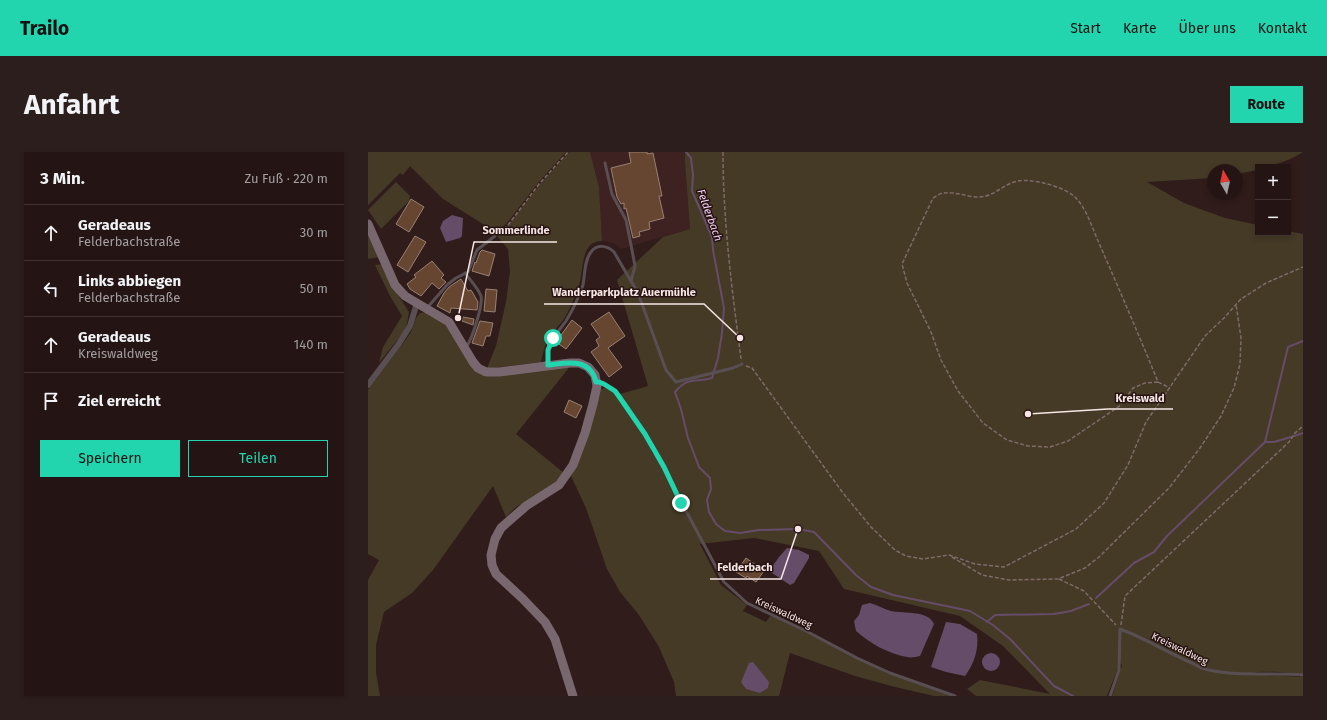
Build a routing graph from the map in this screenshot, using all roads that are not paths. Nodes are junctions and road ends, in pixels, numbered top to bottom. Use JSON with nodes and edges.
{"nodes":[{"id":1,"x":605,"y":163,"type":"dead end"},
{"id":2,"x":368,"y":224,"type":"edge"},
{"id":3,"x":495,"y":236,"type":"road end"},
{"id":4,"x":465,"y":273,"type":"junction"},
{"id":5,"x":632,"y":281,"type":"junction"},
{"id":6,"x":417,"y":303,"type":"junction"},
{"id":7,"x":427,"y":308,"type":"junction"},
{"id":8,"x":465,"y":348,"type":"junction"},
{"id":9,"x":742,"y":364,"type":"road end"},
{"id":10,"x":548,"y":365,"type":"junction"},
{"id":11,"x":596,"y":382,"type":"junction"},
{"id":12,"x":368,"y":385,"type":"edge"},
{"id":13,"x":1303,"y":675,"type":"edge"},
{"id":14,"x":572,"y":696,"type":"edge"},
{"id":15,"x":955,"y":696,"type":"edge"},
{"id":16,"x":1110,"y":696,"type":"edge"}],
"edges":[{"from":1,"to":5,"type":"lane"},
{"from":2,"to":6,"type":"street"},
{"from":3,"to":4,"type":"lane"},
{"from":4,"to":7,"type":"lane"},
{"from":4,"to":8,"type":"lane"},
{"from":5,"to":9,"type":"lane"},
{"from":5,"to":10,"type":"lane"},
{"from":6,"to":7,"type":"street"},
{"from":6,"to":12,"type":"street"},
{"from":7,"to":8,"type":"street"},
{"from":8,"to":10,"type":"street"},
{"from":10,"to":11,"type":"street"},
{"from":11,"to":14,"type":"street"},
{"from":11,"to":15,"type":"lane","name":"Kreiswaldweg"},
{"from":13,"to":16,"type":"lane","name":"Kreiswaldweg"}]}
